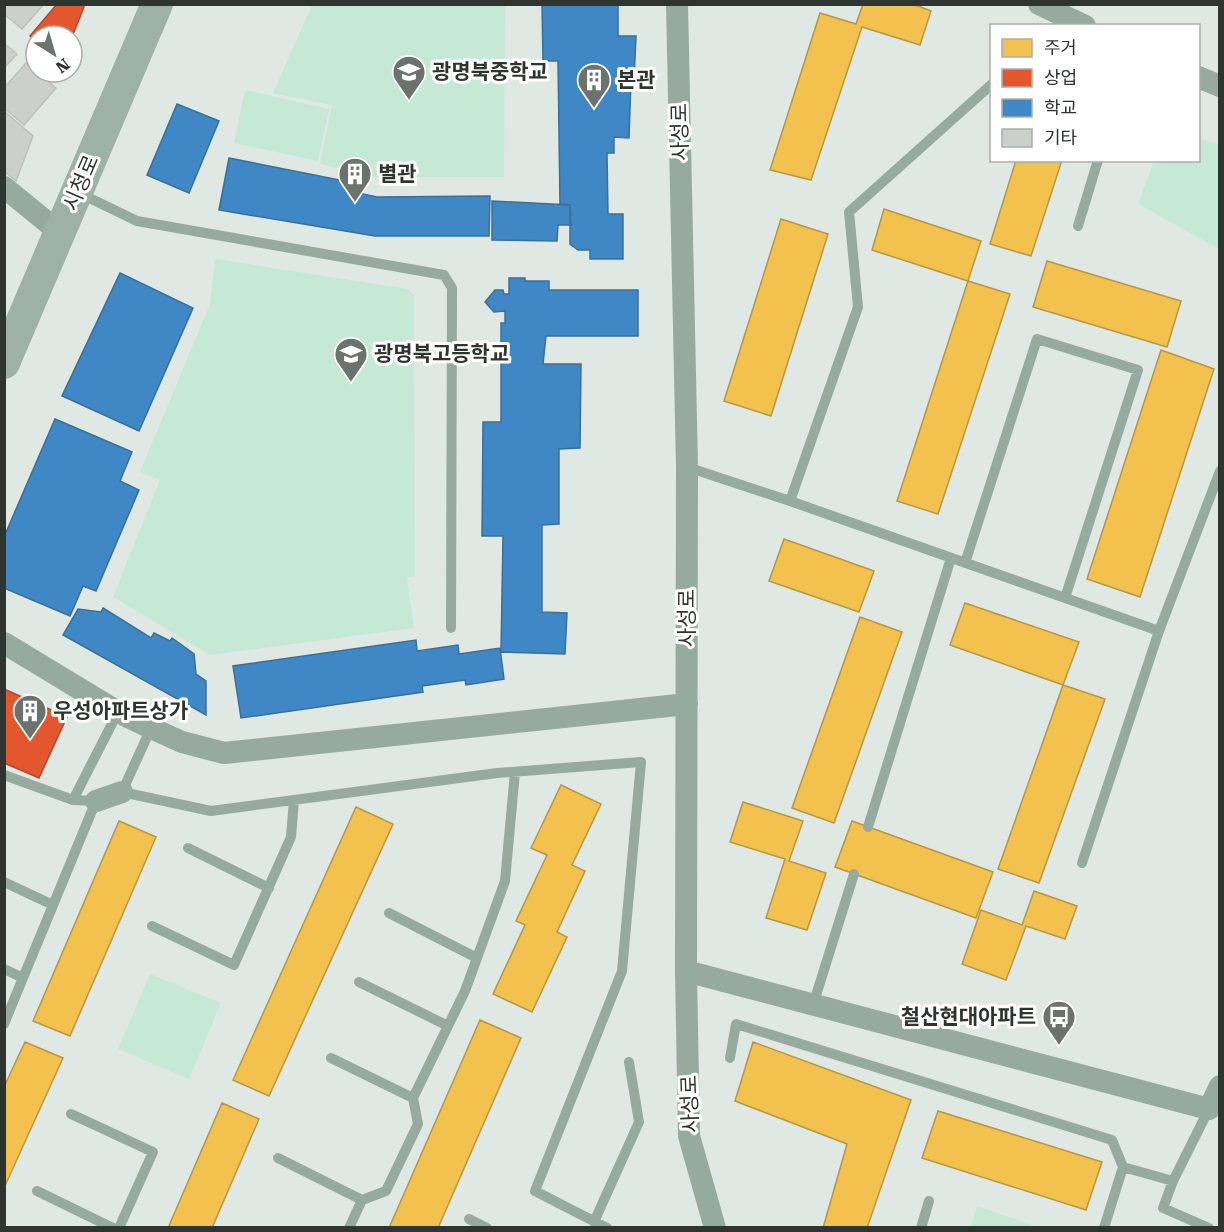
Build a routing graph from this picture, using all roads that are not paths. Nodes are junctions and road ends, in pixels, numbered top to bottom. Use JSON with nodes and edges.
{"nodes":[{"id":1,"x":157,"y":4,"type":"edge"},
{"id":2,"x":677,"y":4,"type":"edge"},
{"id":3,"x":1039,"y":4,"type":"edge"},
{"id":4,"x":1081,"y":24,"type":"edge"},
{"id":5,"x":1200,"y":78,"type":"edge"},
{"id":6,"x":990,"y":86,"type":"edge"},
{"id":7,"x":1220,"y":86,"type":"edge"},
{"id":8,"x":1097,"y":162,"type":"edge"},
{"id":9,"x":4,"y":187,"type":"edge"},
{"id":10,"x":77,"y":192,"type":"junction"},
{"id":11,"x":1078,"y":226,"type":"dead end"},
{"id":12,"x":59,"y":232,"type":"junction"},
{"id":13,"x":4,"y":363,"type":"edge"},
{"id":14,"x":687,"y":467,"type":"junction"},
{"id":15,"x":1220,"y":471,"type":"edge"},
{"id":16,"x":790,"y":501,"type":"junction"},
{"id":17,"x":951,"y":558,"type":"junction"},
{"id":18,"x":965,"y":563,"type":"junction"},
{"id":19,"x":1065,"y":598,"type":"junction"},
{"id":20,"x":451,"y":628,"type":"dead end"},
{"id":21,"x":1160,"y":631,"type":"junction"},
{"id":22,"x":4,"y":643,"type":"edge"},
{"id":23,"x":687,"y":704,"type":"junction"},
{"id":24,"x":118,"y":712,"type":"junction"},
{"id":25,"x":151,"y":728,"type":"junction"},
{"id":26,"x":515,"y":772,"type":"junction"},
{"id":27,"x":4,"y":775,"type":"edge"},
{"id":28,"x":122,"y":792,"type":"junction"},
{"id":29,"x":73,"y":800,"type":"junction"},
{"id":30,"x":294,"y":800,"type":"junction"},
{"id":31,"x":96,"y":801,"type":"junction"},
{"id":32,"x":868,"y":827,"type":"dead end"},
{"id":33,"x":188,"y":848,"type":"dead end"},
{"id":34,"x":1082,"y":863,"type":"dead end"},
{"id":35,"x":854,"y":874,"type":"dead end"},
{"id":36,"x":4,"y":882,"type":"edge"},
{"id":37,"x":269,"y":888,"type":"junction"},
{"id":38,"x":53,"y":905,"type":"junction"},
{"id":39,"x":389,"y":913,"type":"dead end"},
{"id":40,"x":152,"y":926,"type":"dead end"},
{"id":41,"x":477,"y":958,"type":"junction"},
{"id":42,"x":4,"y":969,"type":"edge"},
{"id":43,"x":686,"y":971,"type":"junction"},
{"id":44,"x":23,"y":978,"type":"junction"},
{"id":45,"x":359,"y":982,"type":"dead end"},
{"id":46,"x":813,"y":1005,"type":"junction"},
{"id":47,"x":4,"y":1024,"type":"edge"},
{"id":48,"x":448,"y":1026,"type":"junction"},
{"id":49,"x":331,"y":1058,"type":"dead end"},
{"id":50,"x":730,"y":1058,"type":"dead end"},
{"id":51,"x":629,"y":1062,"type":"dead end"},
{"id":52,"x":1220,"y":1086,"type":"edge"},
{"id":53,"x":414,"y":1098,"type":"junction"},
{"id":54,"x":1214,"y":1110,"type":"edge"},
{"id":55,"x":71,"y":1114,"type":"dead end"},
{"id":56,"x":278,"y":1158,"type":"dead end"},
{"id":57,"x":1123,"y":1167,"type":"junction"},
{"id":58,"x":1173,"y":1181,"type":"junction"},
{"id":59,"x":37,"y":1191,"type":"dead end"},
{"id":60,"x":362,"y":1200,"type":"junction"},
{"id":61,"x":928,"y":1201,"type":"dead end"},
{"id":62,"x":470,"y":1219,"type":"dead end"},
{"id":63,"x":602,"y":1226,"type":"edge"},
{"id":64,"x":113,"y":1227,"type":"edge"},
{"id":65,"x":119,"y":1227,"type":"edge"},
{"id":66,"x":349,"y":1227,"type":"edge"},
{"id":67,"x":487,"y":1227,"type":"edge"},
{"id":68,"x":715,"y":1227,"type":"edge"},
{"id":69,"x":921,"y":1227,"type":"edge"},
{"id":70,"x":1104,"y":1227,"type":"edge"},
{"id":71,"x":1209,"y":1227,"type":"edge"}],
"edges":[{"from":1,"to":10,"type":"main road","name":"시청로"},
{"from":2,"to":14,"type":"street","name":"사성로"},
{"from":3,"to":4,"type":"street"},
{"from":5,"to":7,"type":"street"},
{"from":6,"to":16,"type":"lane"},
{"from":8,"to":11,"type":"lane"},
{"from":9,"to":12,"type":"street"},
{"from":10,"to":12,"type":"main road","name":"시청로"},
{"from":10,"to":20,"type":"lane"},
{"from":12,"to":13,"type":"main road","name":"시청로"},
{"from":14,"to":16,"type":"lane"},
{"from":14,"to":23,"type":"street","name":"사성로"},
{"from":15,"to":21,"type":"lane"},
{"from":16,"to":17,"type":"lane"},
{"from":17,"to":18,"type":"lane"},
{"from":17,"to":32,"type":"lane"},
{"from":18,"to":19,"type":"lane"},
{"from":18,"to":19,"type":"lane"},
{"from":19,"to":21,"type":"lane"},
{"from":21,"to":34,"type":"lane"},
{"from":22,"to":24,"type":"street"},
{"from":23,"to":25,"type":"street"},
{"from":23,"to":43,"type":"street","name":"사성로"},
{"from":24,"to":25,"type":"street"},
{"from":24,"to":29,"type":"lane"},
{"from":25,"to":28,"type":"lane"},
{"from":26,"to":30,"type":"lane"},
{"from":26,"to":41,"type":"lane"},
{"from":26,"to":63,"type":"lane"},
{"from":27,"to":29,"type":"lane"},
{"from":28,"to":30,"type":"lane"},
{"from":28,"to":31,"type":"street"},
{"from":29,"to":31,"type":"lane"},
{"from":30,"to":37,"type":"lane"},
{"from":31,"to":38,"type":"lane"},
{"from":33,"to":37,"type":"lane"},
{"from":35,"to":46,"type":"lane"},
{"from":36,"to":38,"type":"lane"},
{"from":37,"to":40,"type":"lane"},
{"from":38,"to":44,"type":"lane"},
{"from":39,"to":41,"type":"lane"},
{"from":41,"to":48,"type":"lane"},
{"from":42,"to":44,"type":"lane"},
{"from":43,"to":46,"type":"street"},
{"from":43,"to":68,"type":"street","name":"사성로"},
{"from":44,"to":47,"type":"lane"},
{"from":45,"to":48,"type":"lane"},
{"from":46,"to":54,"type":"street"},
{"from":48,"to":53,"type":"lane"},
{"from":49,"to":53,"type":"lane"},
{"from":50,"to":57,"type":"lane"},
{"from":51,"to":63,"type":"lane"},
{"from":52,"to":54,"type":"street"},
{"from":53,"to":60,"type":"lane"},
{"from":54,"to":58,"type":"lane"},
{"from":55,"to":65,"type":"lane"},
{"from":56,"to":60,"type":"lane"},
{"from":57,"to":58,"type":"lane"},
{"from":57,"to":70,"type":"lane"},
{"from":58,"to":71,"type":"lane"},
{"from":59,"to":64,"type":"lane"},
{"from":60,"to":66,"type":"lane"},
{"from":61,"to":69,"type":"lane"},
{"from":62,"to":67,"type":"lane"}]}
